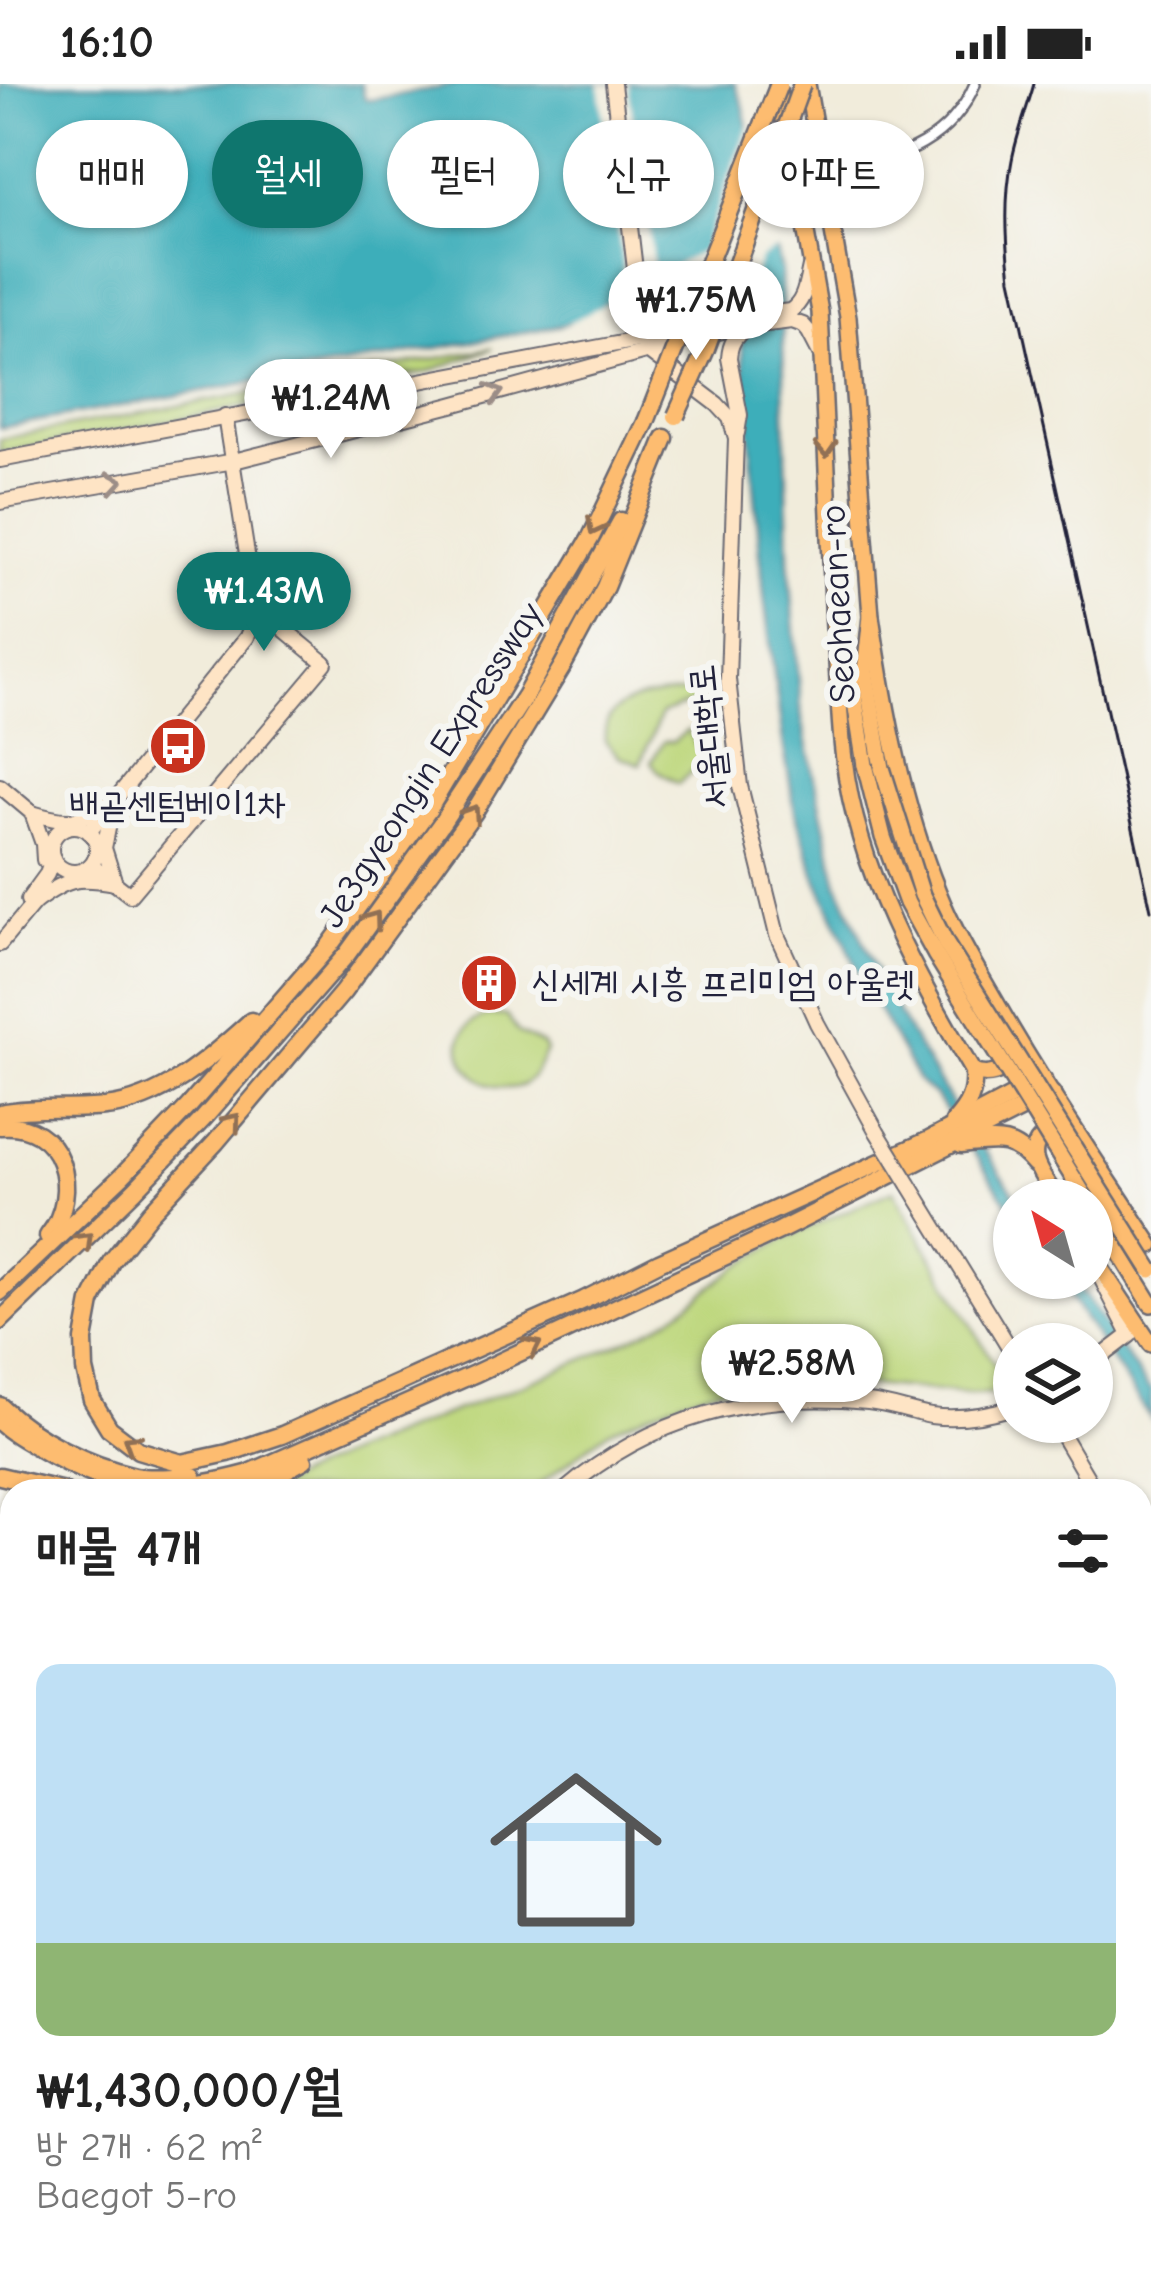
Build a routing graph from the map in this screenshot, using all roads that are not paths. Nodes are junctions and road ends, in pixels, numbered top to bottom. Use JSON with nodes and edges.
{"nodes":[{"id":1,"x":613,"y":84,"type":"edge"},
{"id":2,"x":777,"y":84,"type":"edge"},
{"id":3,"x":804,"y":84,"type":"edge"},
{"id":4,"x":975,"y":84,"type":"edge"},
{"id":5,"x":812,"y":120,"type":"edge"},
{"id":6,"x":924,"y":145,"type":"edge"},
{"id":7,"x":833,"y":228,"type":"edge"},
{"id":8,"x":812,"y":262,"type":"junction"},
{"id":9,"x":747,"y":326,"type":"junction"},
{"id":10,"x":644,"y":344,"type":"junction"},
{"id":11,"x":822,"y":357,"type":"junction"},
{"id":12,"x":225,"y":416,"type":"junction"},
{"id":13,"x":665,"y":438,"type":"junction"},
{"id":14,"x":736,"y":438,"type":"junction"},
{"id":15,"x":0,"y":460,"type":"edge"},
{"id":16,"x":234,"y":461,"type":"junction"},
{"id":17,"x":0,"y":502,"type":"edge"},
{"id":18,"x":256,"y":611,"type":"junction"},
{"id":19,"x":871,"y":616,"type":"junction"},
{"id":20,"x":834,"y":628,"type":"junction"},
{"id":21,"x":873,"y":767,"type":"junction"},
{"id":22,"x":0,"y":786,"type":"edge"},
{"id":23,"x":116,"y":800,"type":"junction"},
{"id":24,"x":32,"y":813,"type":"junction"},
{"id":25,"x":89,"y":832,"type":"junction"},
{"id":26,"x":57,"y":834,"type":"junction"},
{"id":27,"x":53,"y":858,"type":"junction"},
{"id":28,"x":91,"y":865,"type":"junction"},
{"id":29,"x":70,"y":872,"type":"junction"},
{"id":30,"x":115,"y":883,"type":"junction"},
{"id":31,"x":33,"y":899,"type":"junction"},
{"id":32,"x":0,"y":934,"type":"edge"},
{"id":33,"x":0,"y":944,"type":"edge"},
{"id":34,"x":329,"y":945,"type":"junction"},
{"id":35,"x":1020,"y":1042,"type":"junction"},
{"id":36,"x":973,"y":1072,"type":"junction"},
{"id":37,"x":1047,"y":1087,"type":"junction"},
{"id":38,"x":0,"y":1113,"type":"edge"},
{"id":39,"x":981,"y":1122,"type":"junction"},
{"id":40,"x":0,"y":1126,"type":"edge"},
{"id":41,"x":1079,"y":1136,"type":"junction"},
{"id":42,"x":941,"y":1143,"type":"junction"},
{"id":43,"x":1035,"y":1165,"type":"junction"},
{"id":44,"x":1044,"y":1179,"type":"edge"},
{"id":45,"x":1074,"y":1179,"type":"edge"},
{"id":46,"x":1113,"y":1242,"type":"edge"},
{"id":47,"x":1151,"y":1245,"type":"edge"},
{"id":48,"x":1151,"y":1270,"type":"edge"},
{"id":49,"x":1113,"y":1288,"type":"edge"},
{"id":50,"x":0,"y":1291,"type":"edge"},
{"id":51,"x":1110,"y":1299,"type":"edge"},
{"id":52,"x":1151,"y":1304,"type":"edge"},
{"id":53,"x":0,"y":1321,"type":"edge"},
{"id":54,"x":536,"y":1321,"type":"junction"},
{"id":55,"x":994,"y":1323,"type":"edge"},
{"id":56,"x":1151,"y":1344,"type":"edge"},
{"id":57,"x":1113,"y":1351,"type":"edge"},
{"id":58,"x":0,"y":1406,"type":"edge"},
{"id":59,"x":400,"y":1407,"type":"junction"},
{"id":60,"x":993,"y":1412,"type":"edge"},
{"id":61,"x":0,"y":1422,"type":"edge"},
{"id":62,"x":1067,"y":1443,"type":"edge"},
{"id":63,"x":105,"y":1479,"type":"edge"},
{"id":64,"x":229,"y":1479,"type":"edge"},
{"id":65,"x":270,"y":1479,"type":"edge"},
{"id":66,"x":581,"y":1479,"type":"edge"},
{"id":67,"x":1088,"y":1479,"type":"edge"}],
"edges":[{"from":1,"to":10,"type":"main road"},
{"from":2,"to":8,"type":"main road","name":"Seohaean-ro"},
{"from":2,"to":34,"type":"highway","name":"Je3gyeongin Expressway","one_way":true,"bridge":true},
{"from":3,"to":5,"type":"main road","name":"Seohaean-ro"},
{"from":3,"to":13,"type":"highway","name":"Je3gyeongin Expressway","bridge":true},
{"from":4,"to":6,"type":"street"},
{"from":7,"to":19,"type":"main road","name":"Seohaean-ro"},
{"from":8,"to":10,"type":"main road"},
{"from":8,"to":11,"type":"main road","name":"Seohaean-ro"},
{"from":9,"to":10,"type":"main road"},
{"from":9,"to":11,"type":"main road"},
{"from":9,"to":14,"type":"main road","name":"서울대학로"},
{"from":10,"to":12,"type":"main road"},
{"from":10,"to":14,"type":"main road"},
{"from":16,"to":10,"type":"main road","one_way":true},
{"from":11,"to":20,"type":"main road","name":"Seohaean-ro","one_way":true},
{"from":12,"to":15,"type":"main road"},
{"from":12,"to":16,"type":"main road"},
{"from":53,"to":13,"type":"highway","name":"Je3gyeongin Expressway","one_way":true},
{"from":54,"to":13,"type":"highway","one_way":true},
{"from":14,"to":55,"type":"main road","name":"서울대학로","bridge":true},
{"from":17,"to":16,"type":"main road","one_way":true},
{"from":16,"to":18,"type":"main road"},
{"from":18,"to":23,"type":"main road"},
{"from":18,"to":30,"type":"main road"},
{"from":19,"to":21,"type":"main road","name":"Seohaean-ro"},
{"from":19,"to":35,"type":"main road"},
{"from":20,"to":21,"type":"main road","name":"Seohaean-ro"},
{"from":20,"to":36,"type":"main road"},
{"from":21,"to":45,"type":"main road","name":"Seohaean-ro","bridge":true},
{"from":21,"to":48,"type":"main road","name":"Seohaean-ro","bridge":true},
{"from":22,"to":24,"type":"main road"},
{"from":23,"to":24,"type":"main road"},
{"from":23,"to":25,"type":"main road"},
{"from":23,"to":30,"type":"main road"},
{"from":24,"to":26,"type":"main road"},
{"from":24,"to":31,"type":"main road"},
{"from":25,"to":26,"type":"main road"},
{"from":25,"to":28,"type":"main road"},
{"from":26,"to":27,"type":"main road"},
{"from":27,"to":29,"type":"main road"},
{"from":27,"to":31,"type":"main road"},
{"from":28,"to":29,"type":"main road"},
{"from":28,"to":30,"type":"main road"},
{"from":29,"to":31,"type":"main road"},
{"from":30,"to":31,"type":"main road"},
{"from":31,"to":32,"type":"main road"},
{"from":31,"to":33,"type":"main road"},
{"from":34,"to":38,"type":"highway"},
{"from":34,"to":50,"type":"highway","name":"Je3gyeongin Expressway"},
{"from":35,"to":36,"type":"main road"},
{"from":35,"to":37,"type":"main road"},
{"from":36,"to":39,"type":"highway"},
{"from":37,"to":39,"type":"highway"},
{"from":37,"to":41,"type":"main road"},
{"from":39,"to":42,"type":"highway"},
{"from":39,"to":42,"type":"highway"},
{"from":39,"to":43,"type":"highway"},
{"from":40,"to":50,"type":"highway"},
{"from":41,"to":43,"type":"main road"},
{"from":41,"to":47,"type":"main road"},
{"from":42,"to":54,"type":"highway"},
{"from":59,"to":42,"type":"highway","one_way":true},
{"from":43,"to":44,"type":"main road"},
{"from":46,"to":52,"type":"main road"},
{"from":49,"to":56,"type":"main road"},
{"from":51,"to":57,"type":"main road"},
{"from":54,"to":58,"type":"highway"},
{"from":59,"to":64,"type":"highway"},
{"from":59,"to":65,"type":"highway"},
{"from":60,"to":66,"type":"main road"},
{"from":61,"to":63,"type":"highway"},
{"from":62,"to":67,"type":"main road"}]}
